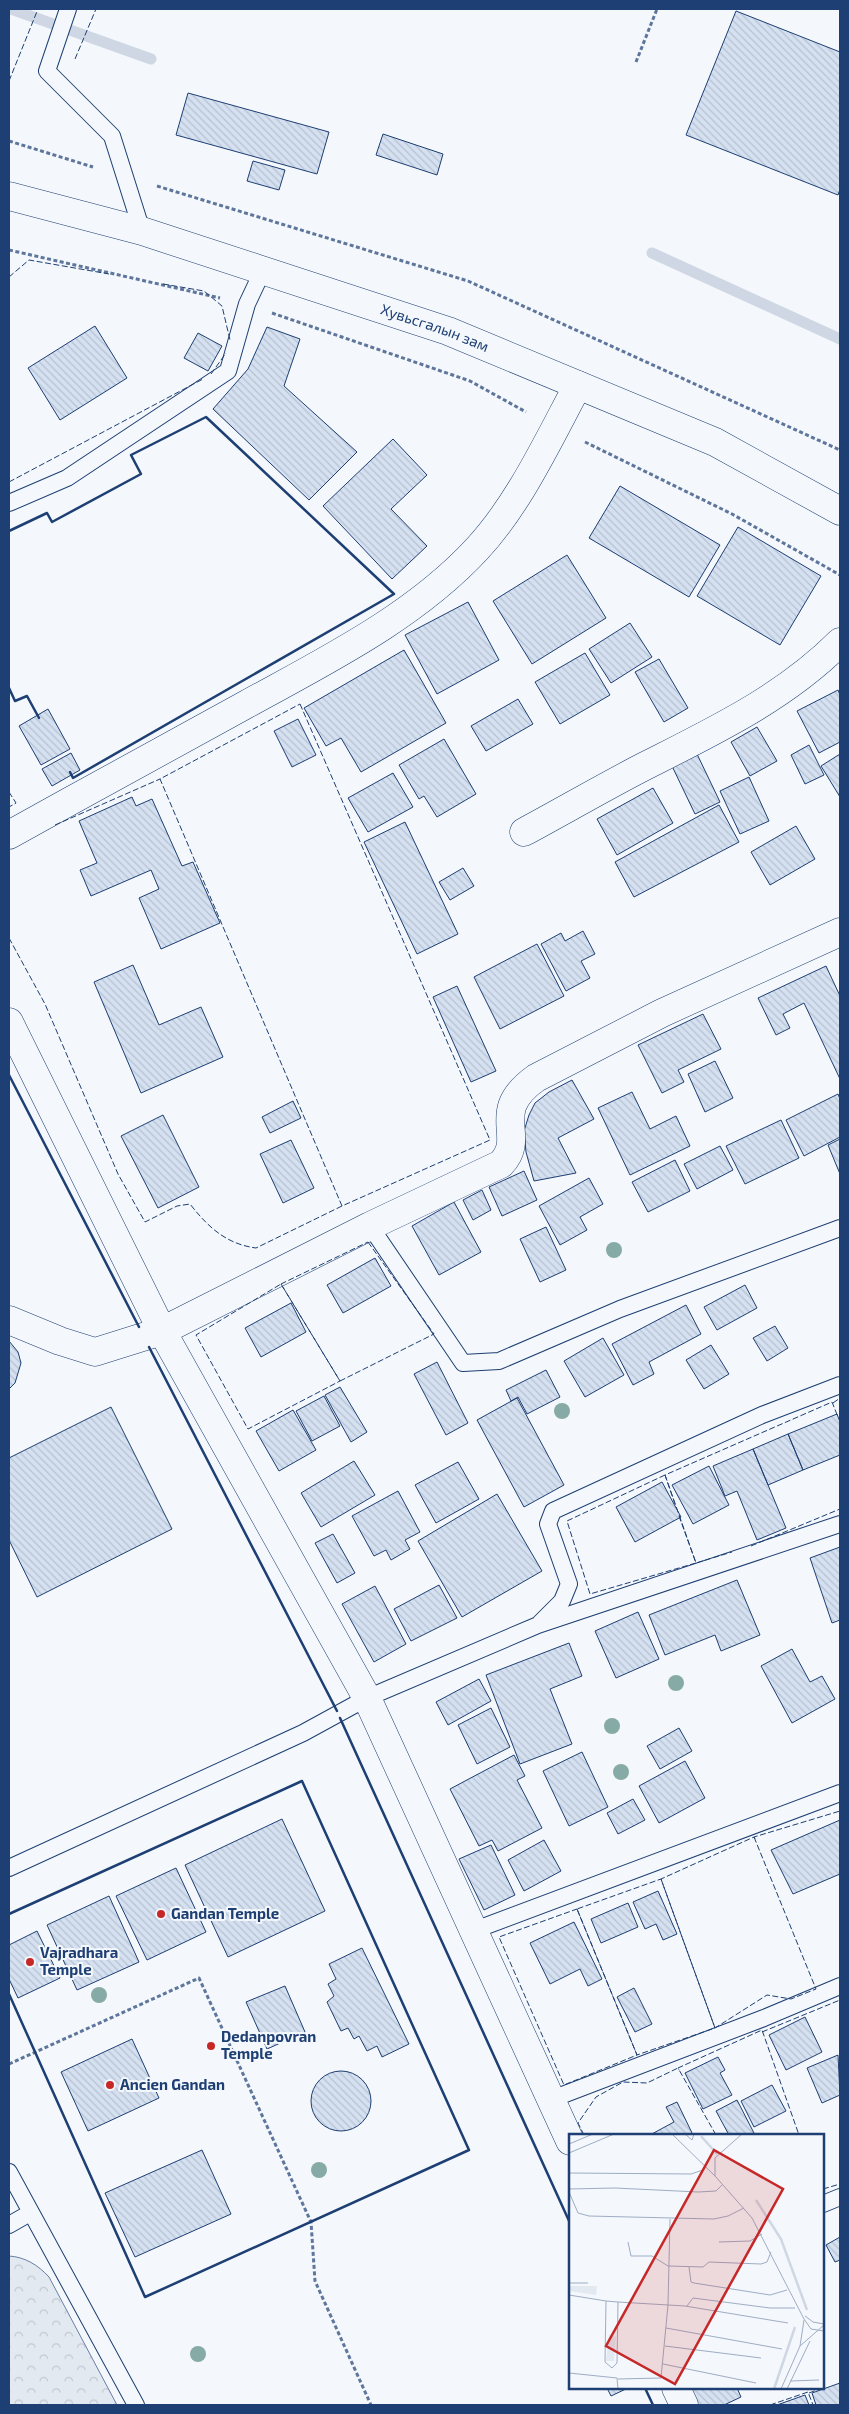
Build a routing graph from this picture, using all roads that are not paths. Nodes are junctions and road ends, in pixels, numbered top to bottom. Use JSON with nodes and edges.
{"nodes":[{"id":1,"x":68,"y":9,"type":"edge"},
{"id":2,"x":9,"y":196,"type":"edge"},
{"id":3,"x":142,"y":231,"type":"junction"},
{"id":4,"x":263,"y":270,"type":"junction"},
{"id":5,"x":578,"y":385,"type":"junction"},
{"id":6,"x":9,"y":503,"type":"edge"},
{"id":7,"x":840,"y":511,"type":"edge"},
{"id":8,"x":840,"y":642,"type":"edge"},
{"id":9,"x":524,"y":832,"type":"dead end"},
{"id":10,"x":9,"y":835,"type":"edge"},
{"id":11,"x":840,"y":932,"type":"edge"},
{"id":12,"x":9,"y":1022,"type":"edge"},
{"id":13,"x":370,"y":1226,"type":"junction"},
{"id":14,"x":840,"y":1228,"type":"edge"},
{"id":15,"x":9,"y":1320,"type":"edge"},
{"id":16,"x":162,"y":1331,"type":"junction"},
{"id":17,"x":840,"y":1385,"type":"edge"},
{"id":18,"x":840,"y":1524,"type":"edge"},
{"id":19,"x":538,"y":1625,"type":"junction"},
{"id":20,"x":368,"y":1698,"type":"junction"},
{"id":21,"x":840,"y":1793,"type":"edge"},
{"id":22,"x":9,"y":1868,"type":"edge"},
{"id":23,"x":475,"y":1930,"type":"junction"},
{"id":24,"x":840,"y":1986,"type":"edge"},
{"id":25,"x":552,"y":2099,"type":"junction"},
{"id":26,"x":569,"y":2139,"type":"edge"},
{"id":27,"x":9,"y":2172,"type":"edge"},
{"id":28,"x":840,"y":2197,"type":"edge"},
{"id":29,"x":824,"y":2204,"type":"edge"},
{"id":30,"x":30,"y":2213,"type":"junction"},
{"id":31,"x":9,"y":2225,"type":"edge"},
{"id":32,"x":676,"y":2389,"type":"edge"},
{"id":33,"x":136,"y":2405,"type":"edge"},
{"id":34,"x":684,"y":2405,"type":"edge"}],
"edges":[{"from":1,"to":3,"type":"lane"},
{"from":2,"to":3,"type":"street","name":"Хувьсгалын зам"},
{"from":3,"to":4,"type":"street","name":"Хувьсгалын зам"},
{"from":4,"to":5,"type":"street","name":"Хувьсгалын зам"},
{"from":4,"to":6,"type":"lane"},
{"from":5,"to":7,"type":"street","name":"Хувьсгалын зам"},
{"from":5,"to":10,"type":"street"},
{"from":8,"to":9,"type":"street"},
{"from":11,"to":13,"type":"street"},
{"from":12,"to":16,"type":"street"},
{"from":13,"to":14,"type":"lane"},
{"from":13,"to":16,"type":"street"},
{"from":15,"to":16,"type":"street"},
{"from":16,"to":20,"type":"street"},
{"from":17,"to":19,"type":"lane"},
{"from":18,"to":19,"type":"lane"},
{"from":19,"to":20,"type":"lane"},
{"from":20,"to":22,"type":"lane"},
{"from":20,"to":23,"type":"street"},
{"from":21,"to":23,"type":"lane"},
{"from":23,"to":25,"type":"street"},
{"from":24,"to":25,"type":"lane"},
{"from":25,"to":26,"type":"street"},
{"from":27,"to":30,"type":"lane"},
{"from":28,"to":29,"type":"lane"},
{"from":30,"to":31,"type":"lane"},
{"from":30,"to":33,"type":"lane"},
{"from":32,"to":34,"type":"street"}]}
